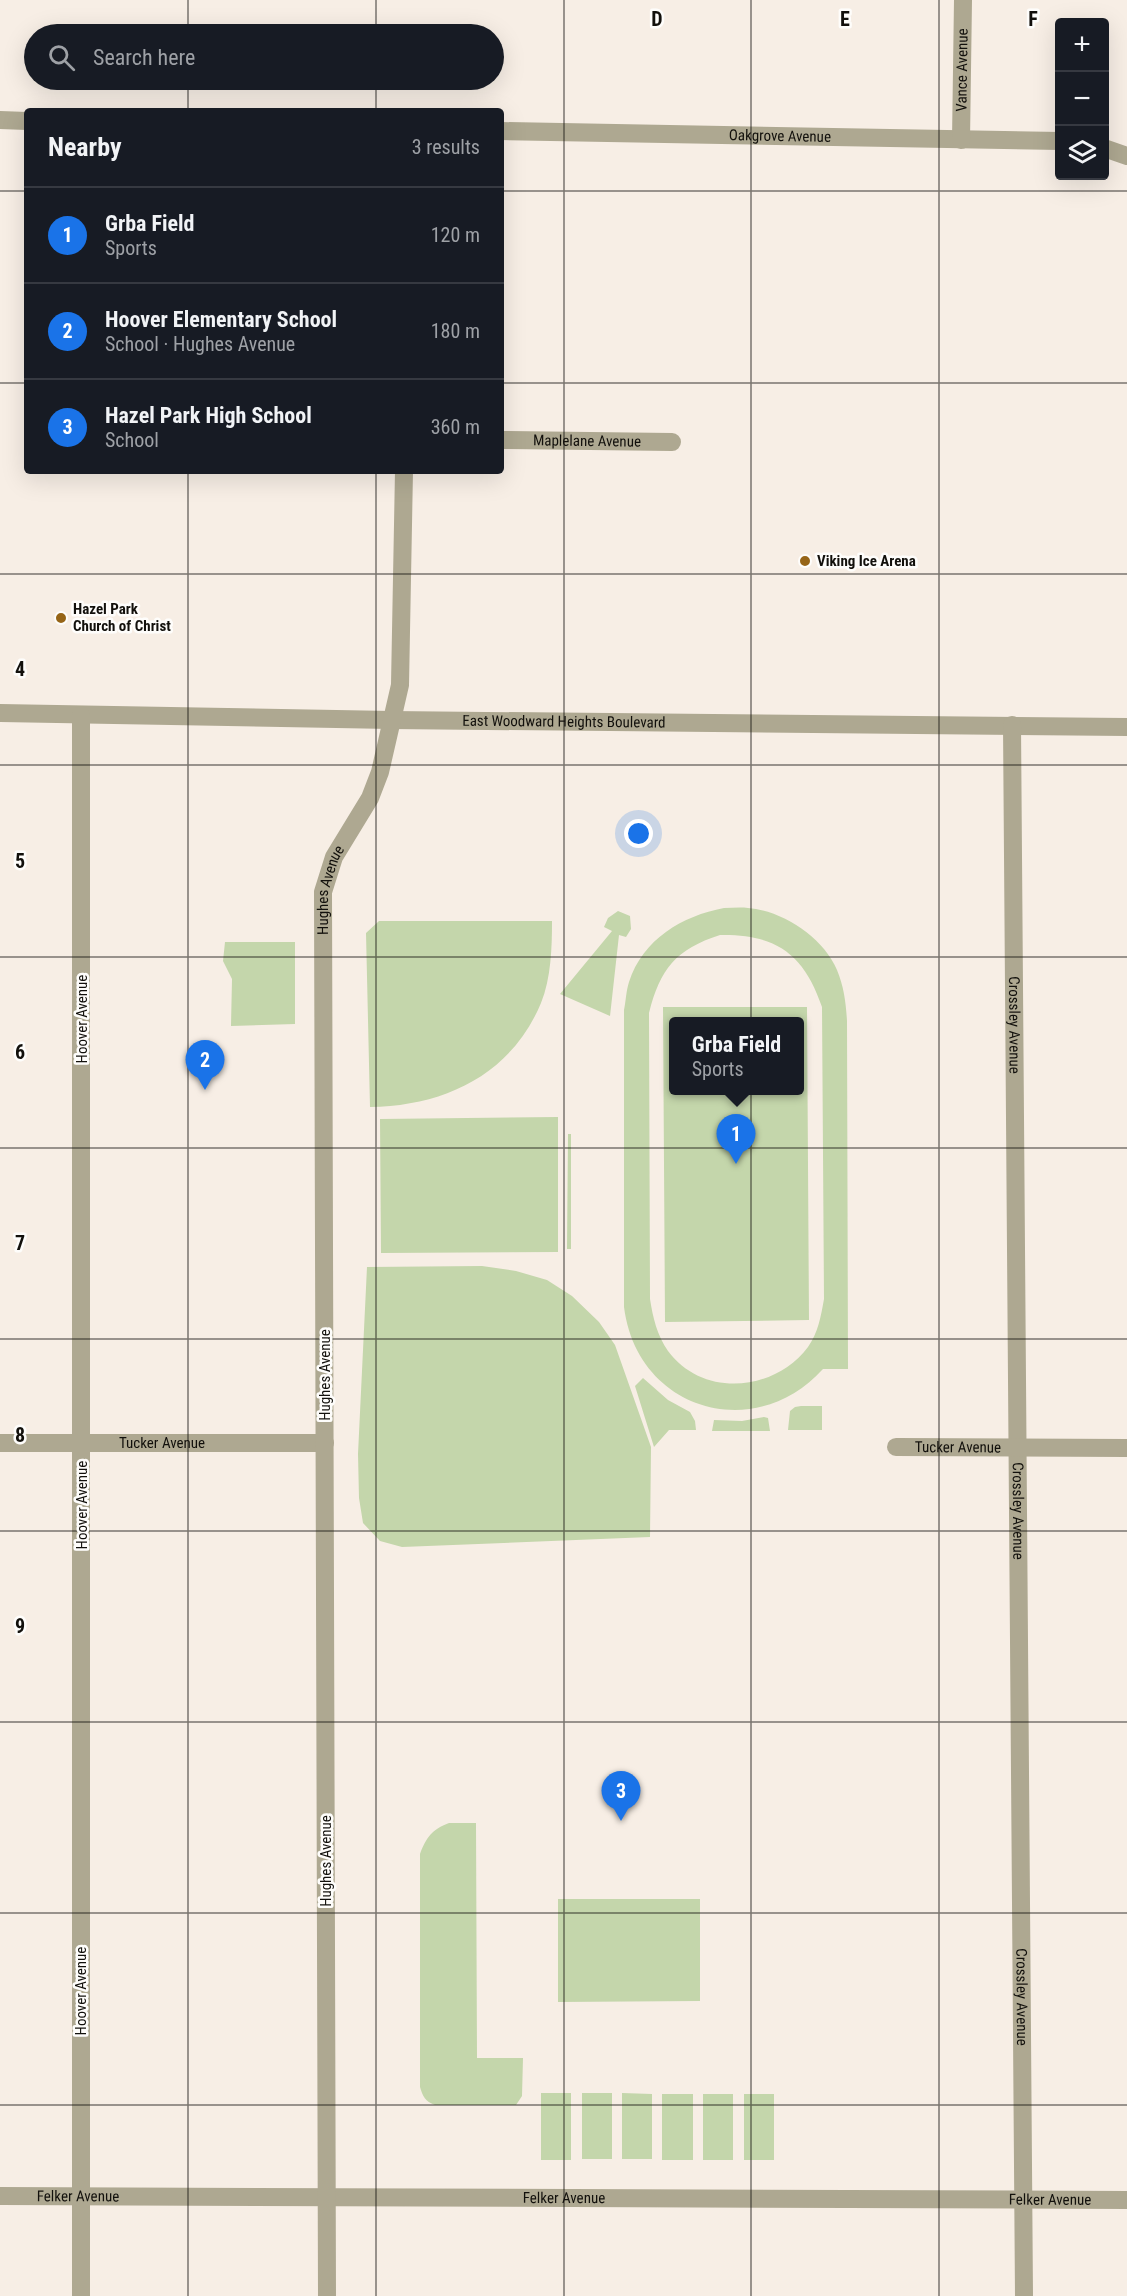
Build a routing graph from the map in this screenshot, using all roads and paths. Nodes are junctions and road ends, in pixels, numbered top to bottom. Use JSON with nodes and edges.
{"nodes":[{"id":1,"x":963,"y":0,"type":"edge"},
{"id":2,"x":0,"y":120,"type":"edge"},
{"id":3,"x":24,"y":120,"type":"edge"},
{"id":4,"x":504,"y":132,"type":"edge"},
{"id":5,"x":961,"y":140,"type":"junction"},
{"id":6,"x":1055,"y":141,"type":"edge"},
{"id":7,"x":1109,"y":150,"type":"edge"},
{"id":8,"x":1127,"y":156,"type":"edge"},
{"id":9,"x":504,"y":440,"type":"edge"},
{"id":10,"x":672,"y":442,"type":"dead end"},
{"id":11,"x":404,"y":474,"type":"edge"},
{"id":12,"x":0,"y":713,"type":"edge"},
{"id":13,"x":81,"y":715,"type":"junction"},
{"id":14,"x":391,"y":720,"type":"junction"},
{"id":15,"x":1012,"y":725,"type":"junction"},
{"id":16,"x":1127,"y":727,"type":"edge"},
{"id":17,"x":0,"y":1443,"type":"edge"},
{"id":18,"x":81,"y":1443,"type":"junction"},
{"id":19,"x":325,"y":1443,"type":"junction"},
{"id":20,"x":896,"y":1447,"type":"dead end"},
{"id":21,"x":1018,"y":1447,"type":"junction"},
{"id":22,"x":1127,"y":1448,"type":"edge"},
{"id":23,"x":0,"y":2196,"type":"edge"},
{"id":24,"x":81,"y":2196,"type":"junction"},
{"id":25,"x":327,"y":2197,"type":"junction"},
{"id":26,"x":1023,"y":2200,"type":"junction"},
{"id":27,"x":1127,"y":2200,"type":"edge"},
{"id":28,"x":81,"y":2296,"type":"edge"},
{"id":29,"x":327,"y":2296,"type":"edge"},
{"id":30,"x":1024,"y":2296,"type":"edge"}],
"edges":[{"from":1,"to":5,"type":"street","name":"Vance Avenue"},
{"from":2,"to":3,"type":"street"},
{"from":4,"to":5,"type":"street","name":"Oakgrove Avenue"},
{"from":5,"to":6,"type":"street","name":"Oakgrove Avenue"},
{"from":7,"to":8,"type":"street"},
{"from":9,"to":10,"type":"street","name":"Maplelane Avenue"},
{"from":11,"to":14,"type":"street","name":"Hughes Avenue"},
{"from":12,"to":13,"type":"street","name":"East Woodward Heights Boulevard"},
{"from":13,"to":14,"type":"street","name":"East Woodward Heights Boulevard"},
{"from":13,"to":18,"type":"street","name":"Hoover Avenue"},
{"from":14,"to":15,"type":"street","name":"East Woodward Heights Boulevard"},
{"from":14,"to":19,"type":"street","name":"Hughes Avenue"},
{"from":15,"to":16,"type":"street","name":"East Woodward Heights Boulevard"},
{"from":15,"to":21,"type":"street","name":"Crossley Avenue"},
{"from":17,"to":18,"type":"street","name":"Tucker Avenue"},
{"from":18,"to":19,"type":"street","name":"Tucker Avenue"},
{"from":18,"to":24,"type":"street","name":"Hoover Avenue"},
{"from":19,"to":25,"type":"street","name":"Hughes Avenue"},
{"from":20,"to":21,"type":"street","name":"Tucker Avenue"},
{"from":21,"to":22,"type":"street","name":"Tucker Avenue"},
{"from":21,"to":26,"type":"street","name":"Crossley Avenue"},
{"from":23,"to":24,"type":"street","name":"Felker Avenue"},
{"from":24,"to":25,"type":"street","name":"Felker Avenue"},
{"from":24,"to":28,"type":"street","name":"Hoover Avenue"},
{"from":25,"to":26,"type":"street","name":"Felker Avenue"},
{"from":25,"to":29,"type":"street","name":"Hughes Avenue"},
{"from":26,"to":27,"type":"street","name":"Felker Avenue"},
{"from":26,"to":30,"type":"street","name":"Crossley Avenue"}]}
